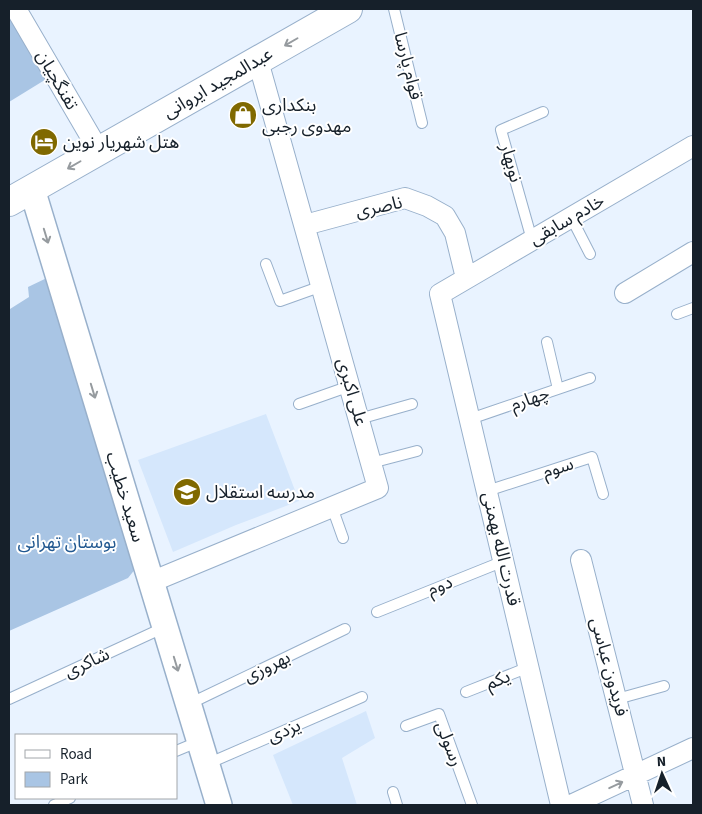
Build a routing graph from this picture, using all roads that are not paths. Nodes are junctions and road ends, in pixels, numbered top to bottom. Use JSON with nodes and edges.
{"nodes":[{"id":1,"x":16,"y":9,"type":"edge"},
{"id":2,"x":348,"y":9,"type":"edge"},
{"id":3,"x":394,"y":9,"type":"edge"},
{"id":4,"x":317,"y":17,"type":"edge"},
{"id":5,"x":258,"y":61,"type":"junction"},
{"id":6,"x":543,"y":112,"type":"dead end"},
{"id":7,"x":422,"y":123,"type":"dead end"},
{"id":8,"x":693,"y":146,"type":"edge"},
{"id":9,"x":99,"y":151,"type":"junction"},
{"id":10,"x":20,"y":196,"type":"edge"},
{"id":11,"x":571,"y":217,"type":"junction"},
{"id":12,"x":305,"y":225,"type":"junction"},
{"id":13,"x":532,"y":240,"type":"junction"},
{"id":14,"x":693,"y":252,"type":"edge"},
{"id":15,"x":590,"y":254,"type":"dead end"},
{"id":16,"x":266,"y":264,"type":"dead end"},
{"id":17,"x":466,"y":278,"type":"junction"},
{"id":18,"x":322,"y":286,"type":"junction"},
{"id":19,"x":625,"y":293,"type":"dead end"},
{"id":20,"x":440,"y":294,"type":"joint"},
{"id":21,"x":693,"y":308,"type":"edge"},
{"id":22,"x":677,"y":314,"type":"dead end"},
{"id":23,"x":546,"y":342,"type":"dead end"},
{"id":24,"x":590,"y":378,"type":"dead end"},
{"id":25,"x":350,"y":386,"type":"junction"},
{"id":26,"x":558,"y":389,"type":"junction"},
{"id":27,"x":299,"y":404,"type":"dead end"},
{"id":28,"x":412,"y":404,"type":"dead end"},
{"id":29,"x":359,"y":419,"type":"junction"},
{"id":30,"x":470,"y":420,"type":"junction"},
{"id":31,"x":417,"y":451,"type":"dead end"},
{"id":32,"x":371,"y":463,"type":"junction"},
{"id":33,"x":487,"y":491,"type":"junction"},
{"id":34,"x":603,"y":494,"type":"dead end"},
{"id":35,"x":332,"y":507,"type":"junction"},
{"id":36,"x":343,"y":538,"type":"dead end"},
{"id":37,"x":580,"y":560,"type":"dead end"},
{"id":38,"x":504,"y":561,"type":"junction"},
{"id":39,"x":151,"y":582,"type":"junction"},
{"id":40,"x":377,"y":612,"type":"dead end"},
{"id":41,"x":165,"y":627,"type":"junction"},
{"id":42,"x":345,"y":629,"type":"dead end"},
{"id":43,"x":529,"y":667,"type":"junction"},
{"id":44,"x":664,"y":686,"type":"dead end"},
{"id":45,"x":466,"y":692,"type":"dead end"},
{"id":46,"x":362,"y":697,"type":"dead end"},
{"id":47,"x":9,"y":698,"type":"edge"},
{"id":48,"x":617,"y":699,"type":"junction"},
{"id":49,"x":188,"y":704,"type":"junction"},
{"id":50,"x":406,"y":726,"type":"dead end"},
{"id":51,"x":200,"y":741,"type":"junction"},
{"id":52,"x":693,"y":748,"type":"edge"},
{"id":53,"x":178,"y":750,"type":"edge"},
{"id":54,"x":207,"y":764,"type":"junction"},
{"id":55,"x":637,"y":775,"type":"junction"},
{"id":56,"x":393,"y":792,"type":"dead end"},
{"id":57,"x":68,"y":799,"type":"edge"},
{"id":58,"x":54,"y":805,"type":"edge"},
{"id":59,"x":219,"y":805,"type":"edge"},
{"id":60,"x":396,"y":805,"type":"edge"},
{"id":61,"x":472,"y":805,"type":"edge"},
{"id":62,"x":561,"y":805,"type":"edge"},
{"id":63,"x":572,"y":805,"type":"edge"},
{"id":64,"x":643,"y":805,"type":"edge"}],
"edges":[{"from":1,"to":9,"type":"street","name":"تفنگچیان"},
{"from":2,"to":4,"type":"main road","name":"عبدالمجید ایروانی"},
{"from":3,"to":7,"type":"lane","name":"قوام پارسا"},
{"from":4,"to":5,"type":"main road","name":"عبدالمجید ایروانی","one_way":true},
{"from":5,"to":9,"type":"main road","name":"عبدالمجید ایروانی"},
{"from":5,"to":12,"type":"street","name":"علی اکبری"},
{"from":6,"to":13,"type":"lane","name":"نوبهار"},
{"from":8,"to":11,"type":"street","name":"خادم سابقی"},
{"from":9,"to":10,"type":"main road","name":"عبدالمجید ایروانی","one_way":true},
{"from":10,"to":39,"type":"street","name":"سعید خطیب","one_way":true},
{"from":11,"to":13,"type":"street","name":"خادم سابقی"},
{"from":11,"to":15,"type":"lane"},
{"from":12,"to":17,"type":"street","name":"ناصری"},
{"from":12,"to":18,"type":"street","name":"علی اکبری"},
{"from":13,"to":17,"type":"street","name":"خادم سابقی"},
{"from":14,"to":19,"type":"street"},
{"from":16,"to":18,"type":"lane"},
{"from":17,"to":20,"type":"street","name":"خادم سابقی"},
{"from":18,"to":25,"type":"street","name":"علی اکبری"},
{"from":20,"to":30,"type":"street","name":"قدرت الله بهمنی"},
{"from":21,"to":22,"type":"lane"},
{"from":23,"to":26,"type":"lane"},
{"from":24,"to":26,"type":"lane","name":"چهارم"},
{"from":25,"to":27,"type":"lane"},
{"from":25,"to":29,"type":"street","name":"علی اکبری"},
{"from":26,"to":30,"type":"lane","name":"چهارم"},
{"from":28,"to":29,"type":"lane"},
{"from":29,"to":32,"type":"street","name":"علی اکبری"},
{"from":30,"to":33,"type":"street","name":"قدرت الله بهمنی"},
{"from":31,"to":32,"type":"lane"},
{"from":32,"to":35,"type":"street","name":"علی اکبری"},
{"from":33,"to":34,"type":"lane","name":"سوم"},
{"from":33,"to":38,"type":"street","name":"قدرت الله بهمنی"},
{"from":35,"to":36,"type":"lane"},
{"from":35,"to":39,"type":"street","name":"علی اکبری"},
{"from":37,"to":48,"type":"street","name":"فریدون عباسی"},
{"from":38,"to":40,"type":"lane","name":"دوم"},
{"from":38,"to":43,"type":"street","name":"قدرت الله بهمنی"},
{"from":39,"to":41,"type":"street","name":"سعید خطیب"},
{"from":41,"to":47,"type":"lane","name":"شاکری"},
{"from":41,"to":49,"type":"street","name":"سعید خطیب","one_way":true},
{"from":42,"to":49,"type":"lane","name":"بهروزی"},
{"from":43,"to":45,"type":"lane","name":"یکم"},
{"from":43,"to":62,"type":"street","name":"قدرت الله بهمنی"},
{"from":44,"to":48,"type":"lane"},
{"from":46,"to":54,"type":"lane","name":"یزدی"},
{"from":48,"to":55,"type":"street","name":"فریدون عباسی"},
{"from":49,"to":51,"type":"street","name":"سعید خطیب"},
{"from":50,"to":61,"type":"lane","name":"رسولی"},
{"from":51,"to":53,"type":"lane"},
{"from":51,"to":54,"type":"street","name":"سعید خطیب"},
{"from":52,"to":55,"type":"street"},
{"from":54,"to":59,"type":"street","name":"سعید خطیب"},
{"from":63,"to":55,"type":"street","one_way":true},
{"from":55,"to":64,"type":"street","name":"فریدون عباسی"},
{"from":56,"to":60,"type":"lane"},
{"from":57,"to":58,"type":"lane"}]}
